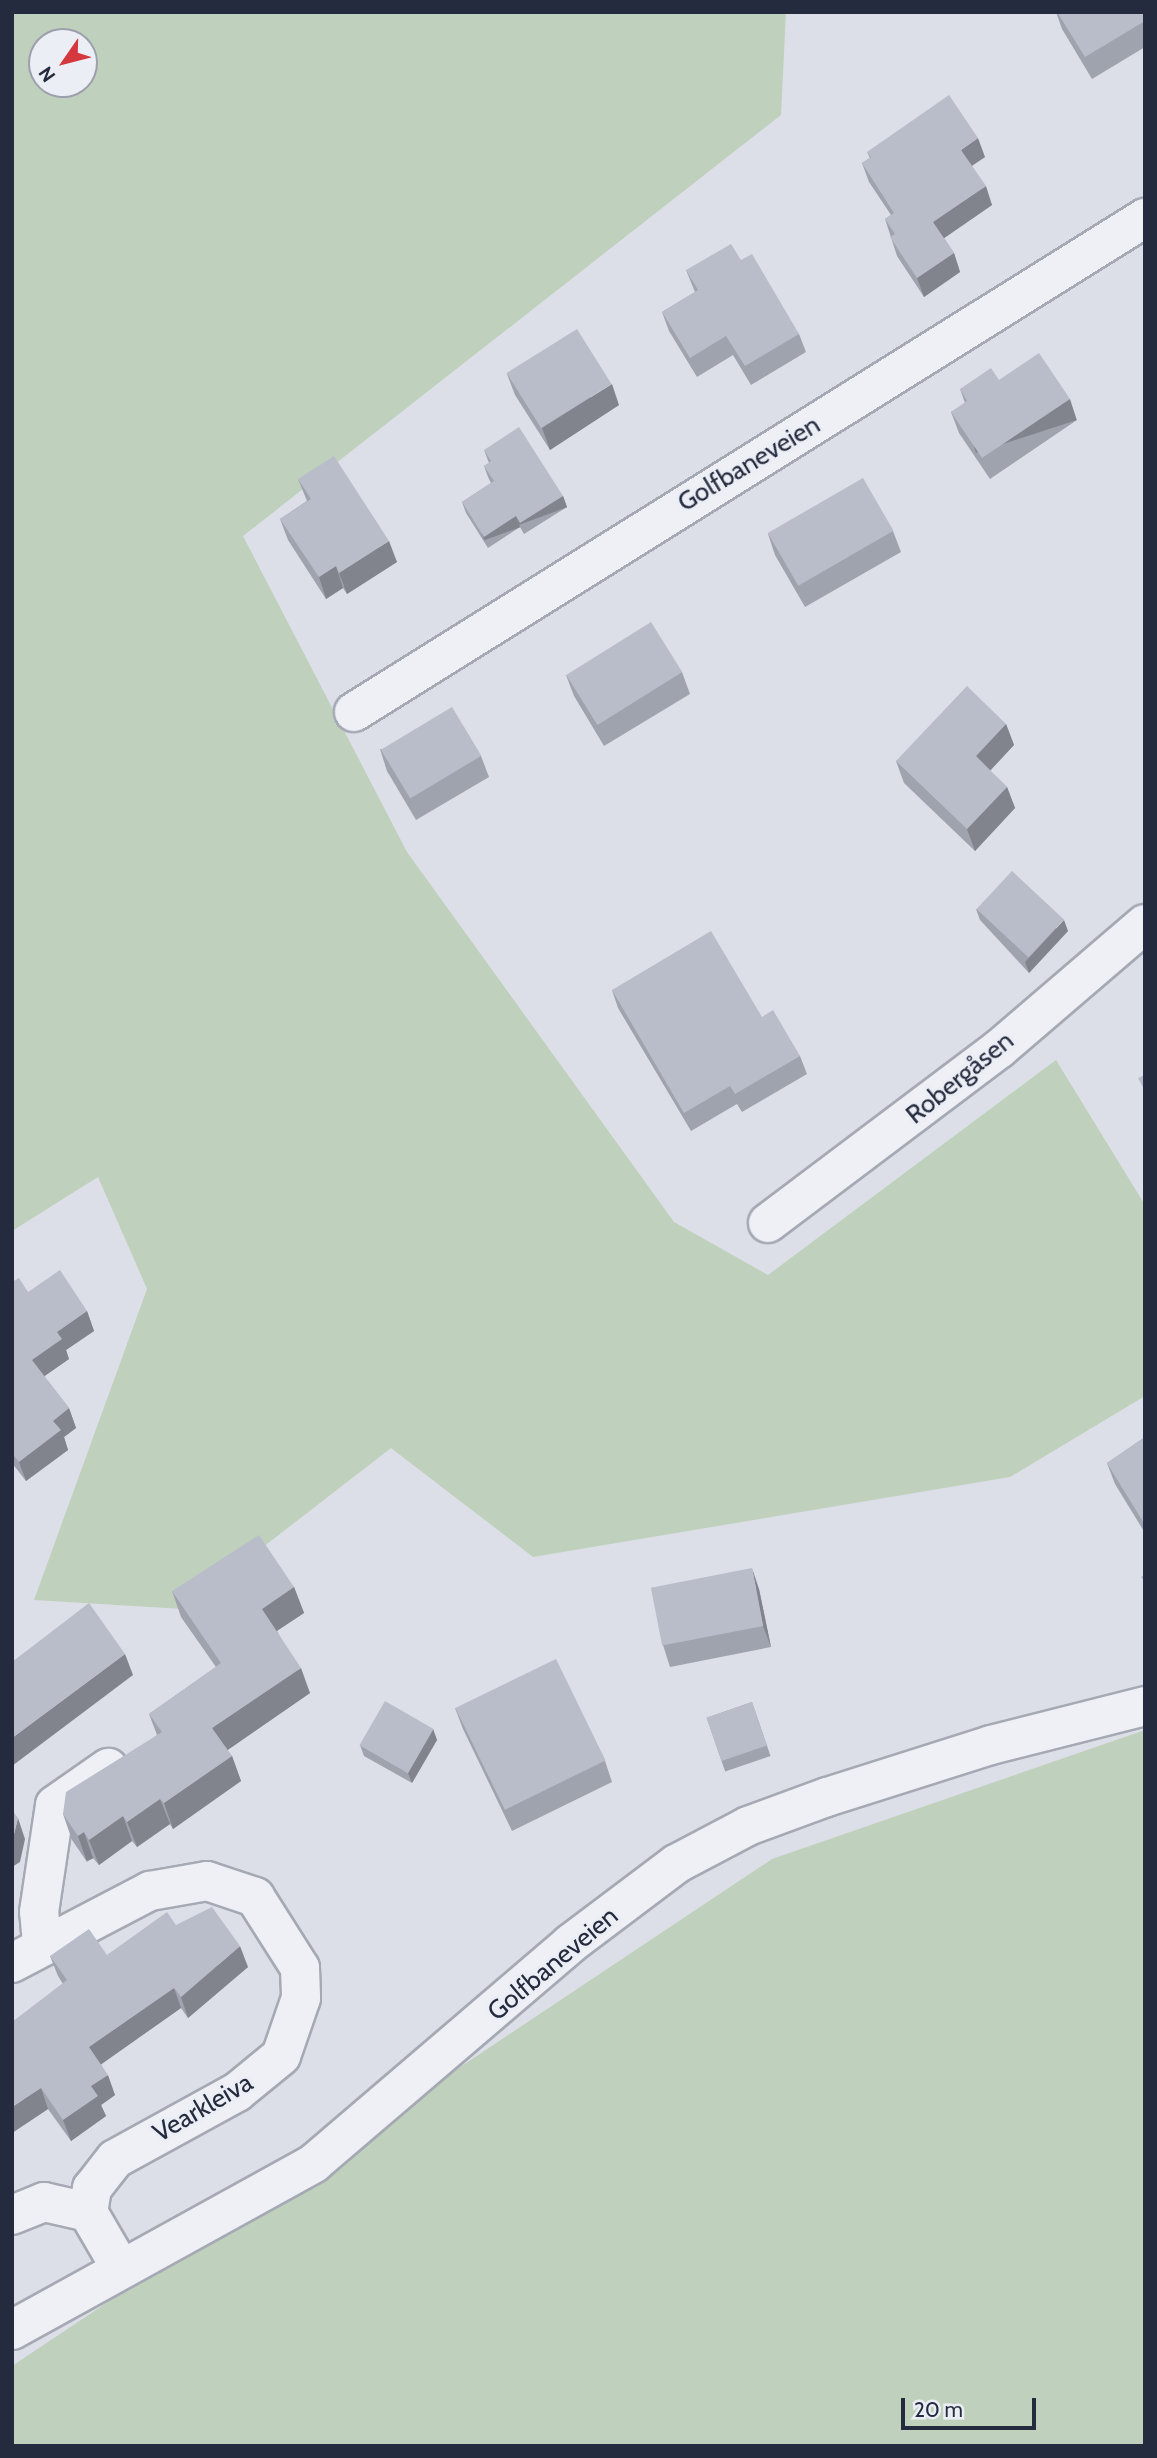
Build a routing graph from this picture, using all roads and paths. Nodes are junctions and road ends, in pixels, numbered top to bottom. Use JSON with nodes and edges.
{"nodes":[{"id":1,"x":1145,"y":218,"type":"edge"},
{"id":2,"x":354,"y":712,"type":"dead end"},
{"id":3,"x":1145,"y":924,"type":"edge"},
{"id":4,"x":768,"y":1223,"type":"dead end"},
{"id":5,"x":1145,"y":1706,"type":"edge"},
{"id":6,"x":133,"y":1751,"type":"edge"},
{"id":7,"x":27,"y":1953,"type":"edge"},
{"id":8,"x":88,"y":2212,"type":"junction"},
{"id":9,"x":12,"y":2216,"type":"edge"},
{"id":10,"x":120,"y":2267,"type":"junction"},
{"id":11,"x":12,"y":2330,"type":"edge"}],
"edges":[{"from":1,"to":2,"type":"street","name":"Golfbaneveien"},
{"from":3,"to":4,"type":"street","name":"Robergåsen"},
{"from":5,"to":10,"type":"street","name":"Golfbaneveien"},
{"from":6,"to":7,"type":"street","name":"Vearkleiva"},
{"from":7,"to":8,"type":"street","name":"Vearkleiva"},
{"from":8,"to":9,"type":"street"},
{"from":8,"to":10,"type":"street"},
{"from":10,"to":11,"type":"street","name":"Golfbaneveien"}]}
